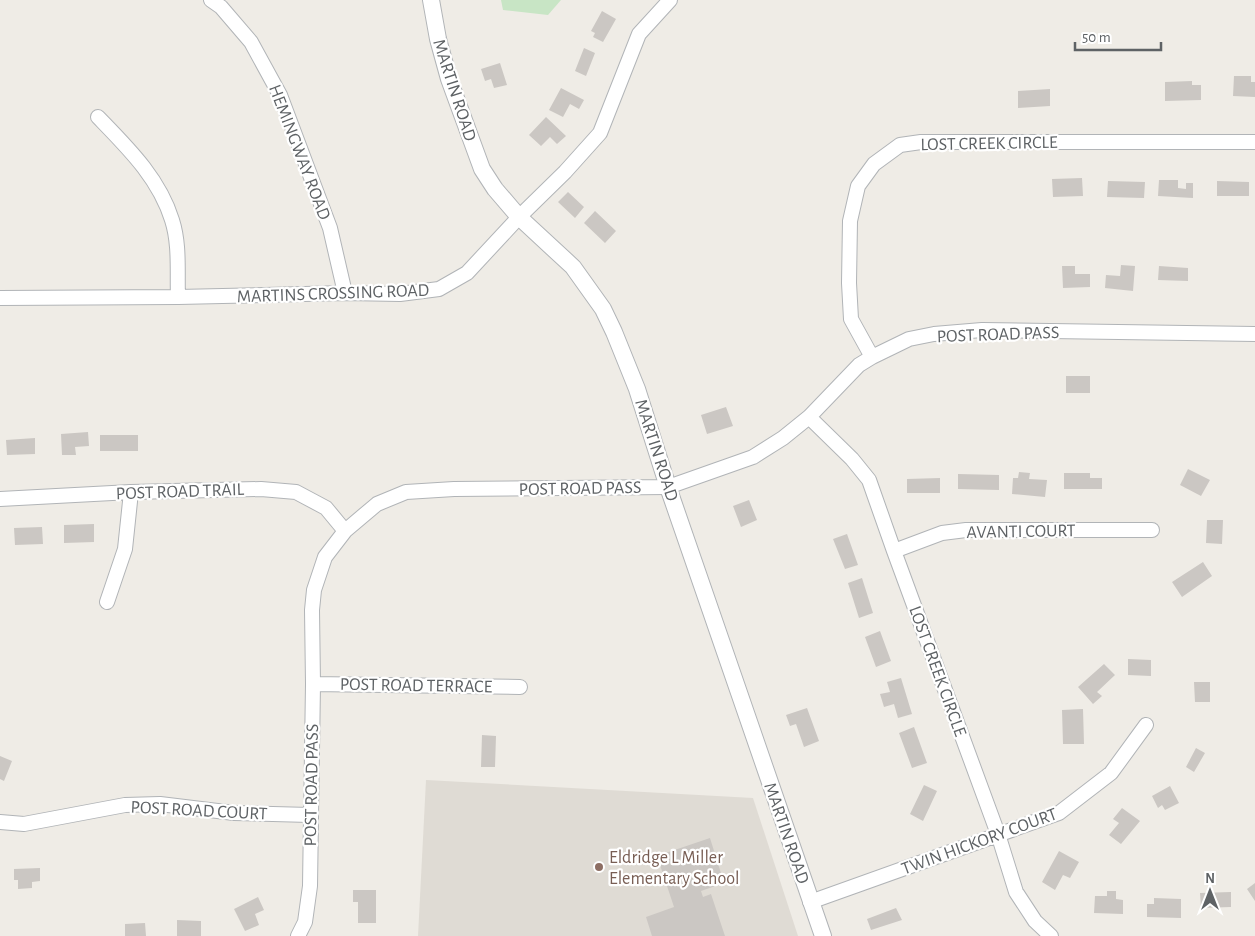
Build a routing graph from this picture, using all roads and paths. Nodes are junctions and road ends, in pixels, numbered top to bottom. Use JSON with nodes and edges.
{"nodes":[{"id":1,"x":211,"y":0,"type":"edge"},
{"id":2,"x":431,"y":0,"type":"edge"},
{"id":3,"x":670,"y":0,"type":"edge"},
{"id":4,"x":98,"y":117,"type":"dead end"},
{"id":5,"x":1255,"y":142,"type":"edge"},
{"id":6,"x":519,"y":217,"type":"junction"},
{"id":7,"x":345,"y":293,"type":"junction"},
{"id":8,"x":178,"y":297,"type":"junction"},
{"id":9,"x":0,"y":298,"type":"edge"},
{"id":10,"x":1255,"y":334,"type":"edge"},
{"id":11,"x":872,"y":357,"type":"junction"},
{"id":12,"x":809,"y":417,"type":"junction"},
{"id":13,"x":668,"y":487,"type":"junction"},
{"id":14,"x":131,"y":492,"type":"junction"},
{"id":15,"x":0,"y":499,"type":"edge"},
{"id":16,"x":1152,"y":530,"type":"dead end"},
{"id":17,"x":345,"y":531,"type":"junction"},
{"id":18,"x":894,"y":551,"type":"junction"},
{"id":19,"x":107,"y":602,"type":"dead end"},
{"id":20,"x":313,"y":684,"type":"junction"},
{"id":21,"x":520,"y":687,"type":"dead end"},
{"id":22,"x":1146,"y":725,"type":"dead end"},
{"id":23,"x":310,"y":815,"type":"junction"},
{"id":24,"x":0,"y":822,"type":"edge"},
{"id":25,"x":998,"y":834,"type":"junction"},
{"id":26,"x":810,"y":902,"type":"junction"},
{"id":27,"x":298,"y":936,"type":"edge"},
{"id":28,"x":823,"y":936,"type":"edge"},
{"id":29,"x":1051,"y":936,"type":"edge"}],
"edges":[{"from":1,"to":7,"type":"street","name":"HEMINGWAY ROAD"},
{"from":2,"to":6,"type":"street","name":"MARTIN ROAD"},
{"from":3,"to":6,"type":"street","name":"MARTINS CROSSING ROAD"},
{"from":4,"to":8,"type":"street"},
{"from":5,"to":11,"type":"street","name":"LOST CREEK CIRCLE"},
{"from":6,"to":7,"type":"street","name":"MARTINS CROSSING ROAD"},
{"from":6,"to":13,"type":"street","name":"MARTIN ROAD"},
{"from":7,"to":8,"type":"street","name":"MARTINS CROSSING ROAD"},
{"from":8,"to":9,"type":"street","name":"MARTINS CROSSING ROAD"},
{"from":10,"to":11,"type":"street","name":"POST ROAD PASS"},
{"from":11,"to":12,"type":"street","name":"POST ROAD PASS"},
{"from":12,"to":13,"type":"street","name":"POST ROAD PASS"},
{"from":12,"to":18,"type":"street","name":"LOST CREEK CIRCLE"},
{"from":13,"to":17,"type":"street","name":"POST ROAD PASS"},
{"from":13,"to":26,"type":"street","name":"MARTIN ROAD"},
{"from":14,"to":15,"type":"street","name":"POST ROAD TRAIL"},
{"from":14,"to":17,"type":"street","name":"POST ROAD TRAIL"},
{"from":14,"to":19,"type":"street"},
{"from":16,"to":18,"type":"street","name":"AVANTI COURT"},
{"from":17,"to":20,"type":"street","name":"POST ROAD PASS"},
{"from":18,"to":25,"type":"street","name":"LOST CREEK CIRCLE"},
{"from":20,"to":21,"type":"street","name":"POST ROAD TERRACE"},
{"from":20,"to":23,"type":"street","name":"POST ROAD PASS"},
{"from":22,"to":25,"type":"street","name":"TWIN HICKORY COURT"},
{"from":23,"to":24,"type":"street","name":"POST ROAD COURT"},
{"from":23,"to":27,"type":"street","name":"POST ROAD PASS"},
{"from":25,"to":26,"type":"street","name":"TWIN HICKORY COURT"},
{"from":25,"to":29,"type":"street","name":"LOST CREEK CIRCLE"},
{"from":26,"to":28,"type":"street","name":"MARTIN ROAD"}]}
